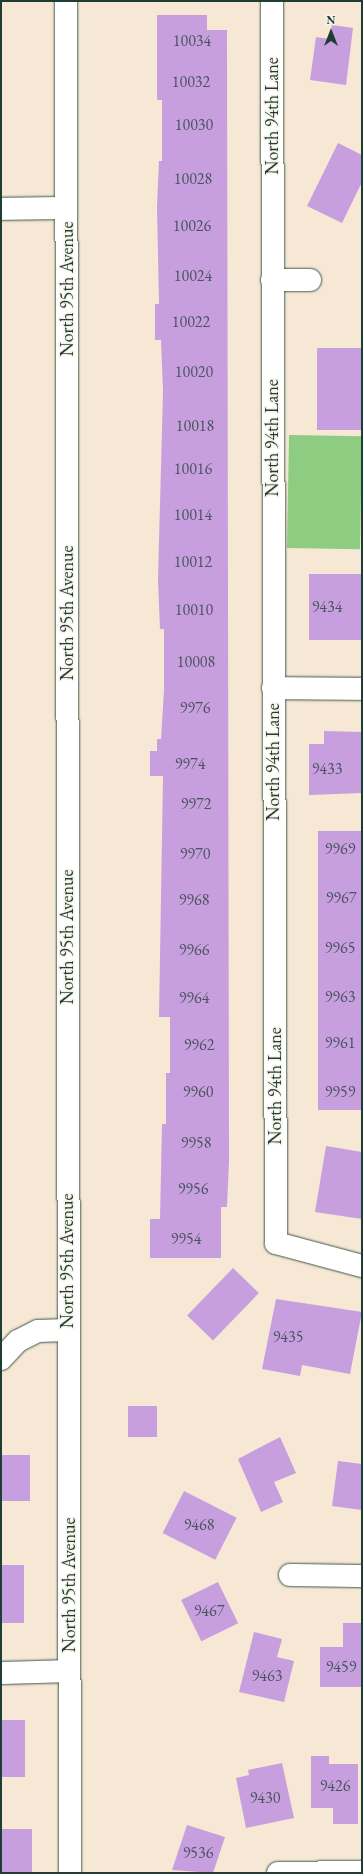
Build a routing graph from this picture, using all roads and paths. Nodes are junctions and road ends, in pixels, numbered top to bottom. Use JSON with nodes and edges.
{"nodes":[{"id":1,"x":66,"y":1,"type":"edge"},
{"id":2,"x":272,"y":1,"type":"edge"},
{"id":3,"x":66,"y":208,"type":"junction"},
{"id":4,"x":1,"y":209,"type":"edge"},
{"id":5,"x":272,"y":280,"type":"junction"},
{"id":6,"x":310,"y":280,"type":"dead end"},
{"id":7,"x":273,"y":688,"type":"junction"},
{"id":8,"x":362,"y":689,"type":"edge"},
{"id":9,"x":362,"y":1266,"type":"edge"},
{"id":10,"x":67,"y":1330,"type":"junction"},
{"id":11,"x":1,"y":1359,"type":"edge"},
{"id":12,"x":290,"y":1575,"type":"dead end"},
{"id":13,"x":362,"y":1576,"type":"edge"},
{"id":14,"x":69,"y":1671,"type":"junction"},
{"id":15,"x":1,"y":1673,"type":"edge"},
{"id":16,"x":362,"y":1872,"type":"edge"},
{"id":17,"x":70,"y":1873,"type":"edge"},
{"id":18,"x":278,"y":1873,"type":"edge"}],
"edges":[{"from":1,"to":3,"type":"street","name":"North 95th Avenue"},
{"from":2,"to":5,"type":"street","name":"North 94th Lane"},
{"from":3,"to":4,"type":"street"},
{"from":3,"to":10,"type":"street","name":"North 95th Avenue"},
{"from":5,"to":6,"type":"street"},
{"from":5,"to":7,"type":"street","name":"North 94th Lane"},
{"from":7,"to":8,"type":"street"},
{"from":7,"to":9,"type":"street","name":"North 94th Lane"},
{"from":10,"to":11,"type":"street"},
{"from":10,"to":14,"type":"street","name":"North 95th Avenue"},
{"from":12,"to":13,"type":"street"},
{"from":14,"to":15,"type":"street"},
{"from":14,"to":17,"type":"street","name":"North 95th Avenue"},
{"from":16,"to":18,"type":"street"}]}
